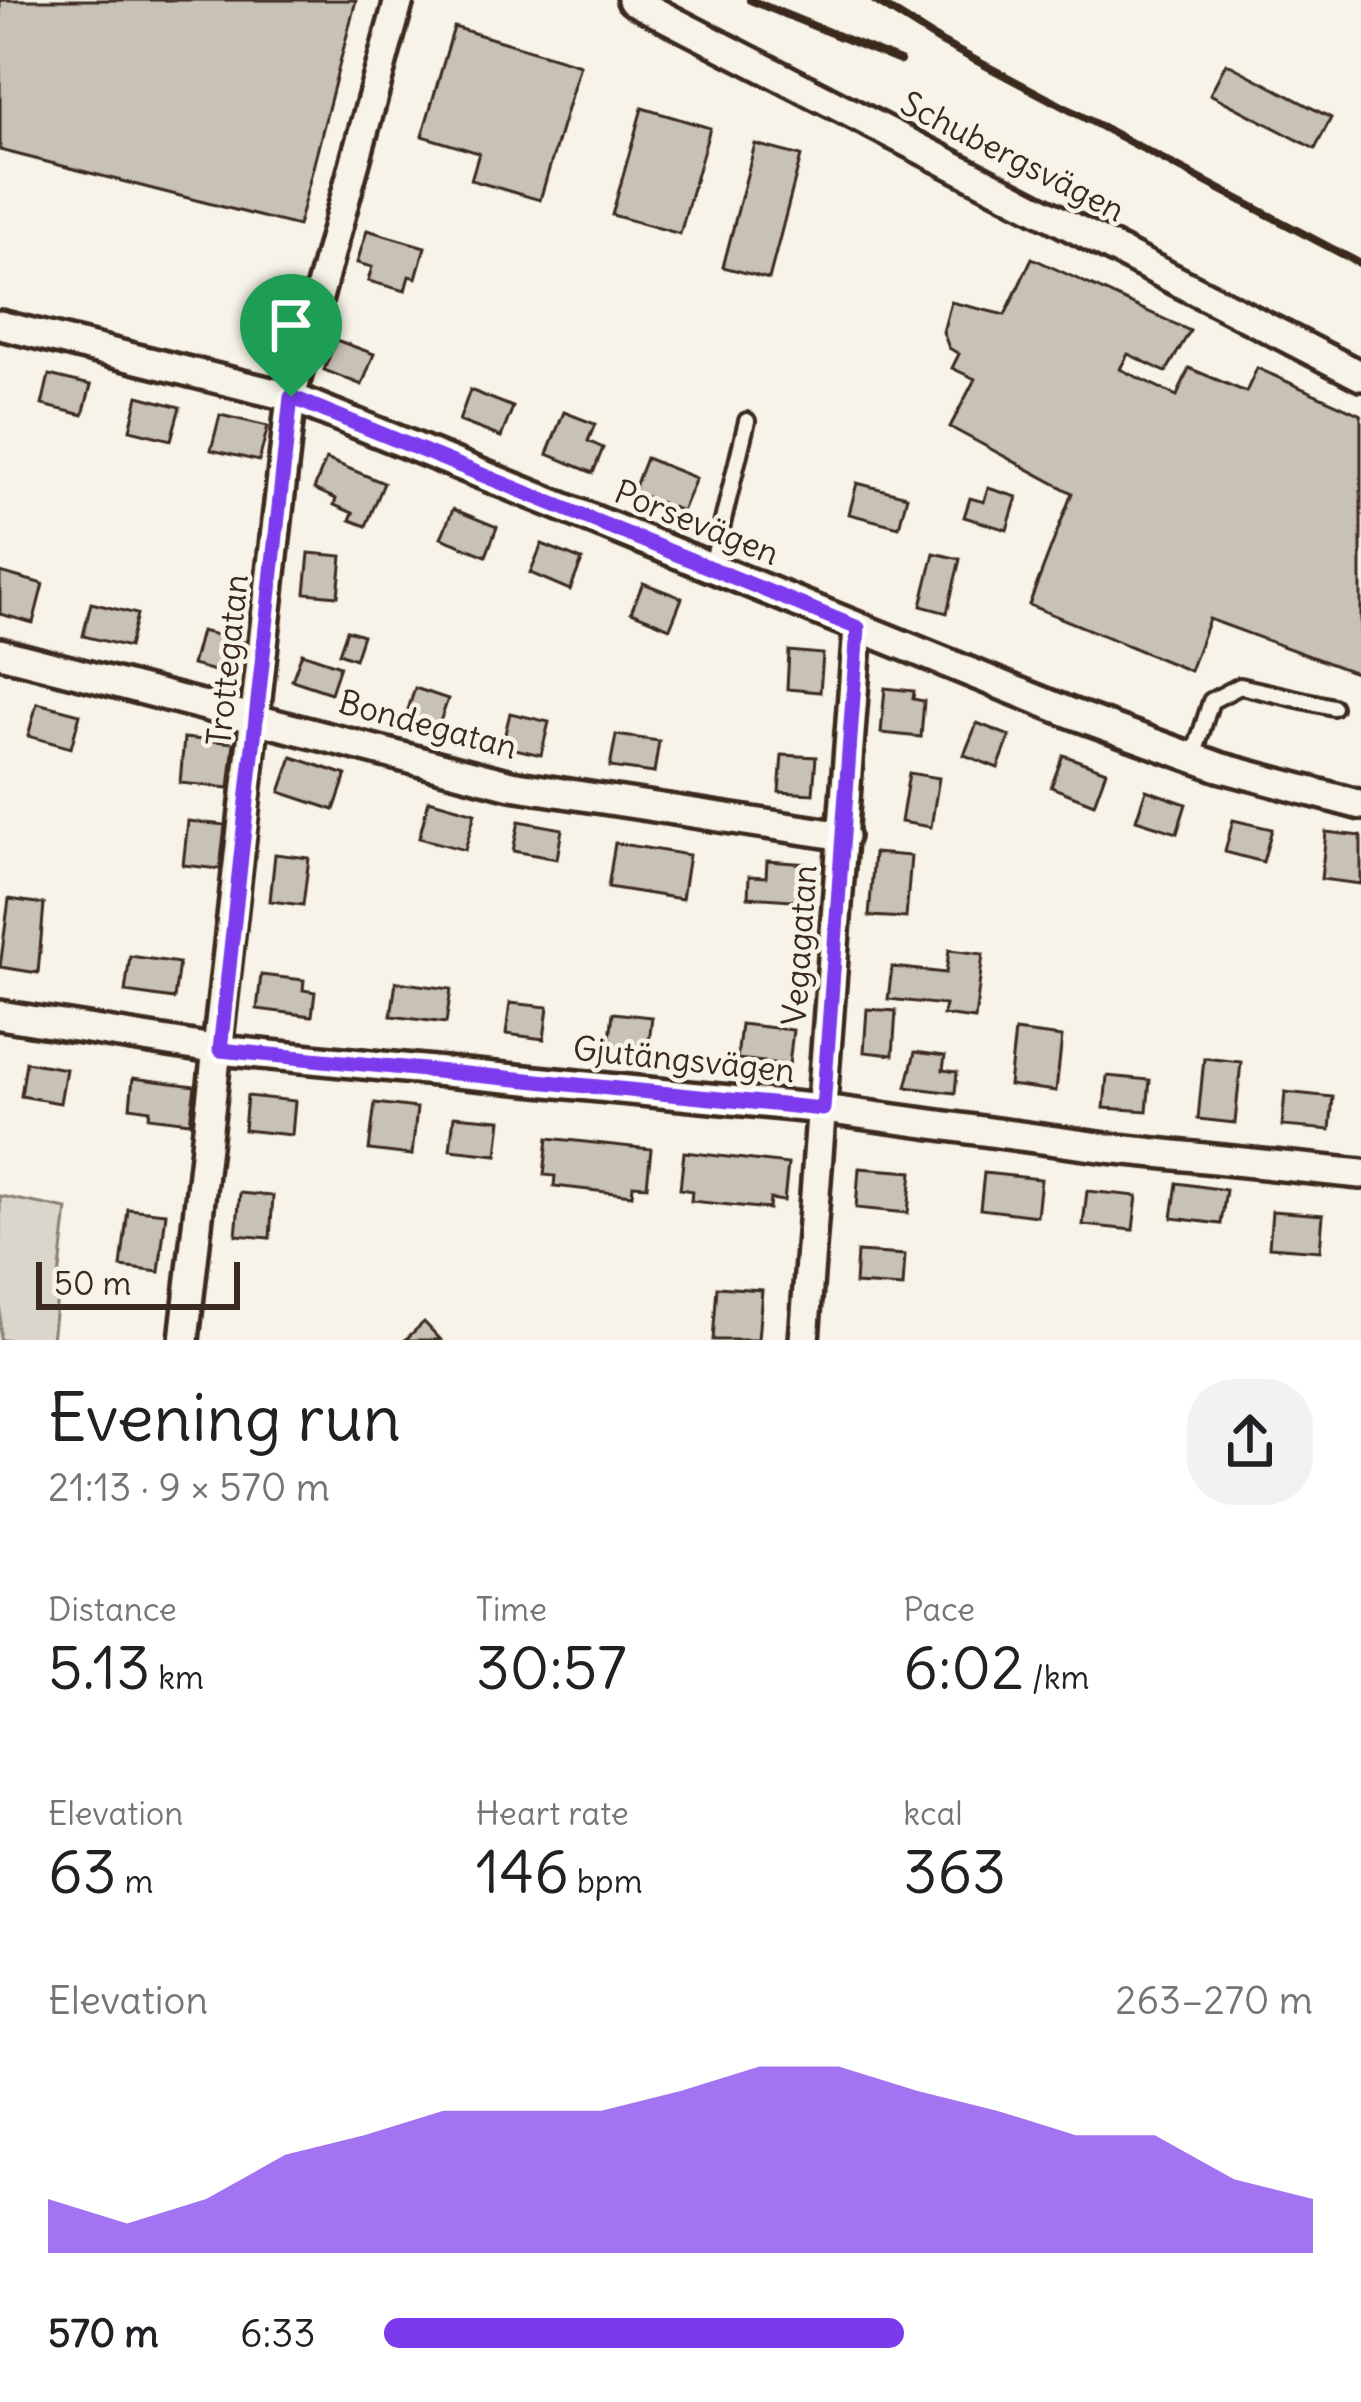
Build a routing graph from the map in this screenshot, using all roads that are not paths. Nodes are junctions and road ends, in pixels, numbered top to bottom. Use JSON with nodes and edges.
{"nodes":[{"id":1,"x":399,"y":0,"type":"edge"},
{"id":2,"x":632,"y":0,"type":"edge"},
{"id":3,"x":0,"y":325,"type":"edge"},
{"id":4,"x":1361,"y":376,"type":"edge"},
{"id":5,"x":291,"y":397,"type":"junction"},
{"id":6,"x":747,"y":421,"type":"dead end"},
{"id":7,"x":712,"y":566,"type":"junction"},
{"id":8,"x":858,"y":628,"type":"junction"},
{"id":9,"x":0,"y":652,"type":"edge"},
{"id":10,"x":1333,"y":707,"type":"dead end"},
{"id":11,"x":258,"y":717,"type":"junction"},
{"id":12,"x":1193,"y":758,"type":"junction"},
{"id":13,"x":1361,"y":805,"type":"edge"},
{"id":14,"x":844,"y":836,"type":"junction"},
{"id":15,"x":0,"y":1015,"type":"edge"},
{"id":16,"x":220,"y":1050,"type":"junction"},
{"id":17,"x":823,"y":1109,"type":"junction"},
{"id":18,"x":1361,"y":1174,"type":"edge"},
{"id":19,"x":184,"y":1340,"type":"edge"},
{"id":20,"x":804,"y":1340,"type":"edge"}],
"edges":[{"from":1,"to":5,"type":"street","name":"Trottegatan"},
{"from":2,"to":4,"type":"street","name":"Schubergsvägen"},
{"from":3,"to":5,"type":"street","name":"Porsevägen"},
{"from":5,"to":7,"type":"street","name":"Porsevägen"},
{"from":5,"to":11,"type":"street","name":"Trottegatan"},
{"from":6,"to":7,"type":"lane"},
{"from":7,"to":8,"type":"street","name":"Porsevägen"},
{"from":8,"to":12,"type":"street","name":"Porsevägen"},
{"from":8,"to":14,"type":"street","name":"Vegagatan"},
{"from":9,"to":11,"type":"street","name":"Bondegatan"},
{"from":10,"to":12,"type":"lane"},
{"from":11,"to":14,"type":"street","name":"Bondegatan"},
{"from":11,"to":16,"type":"street","name":"Trottegatan"},
{"from":12,"to":13,"type":"street","name":"Porsevägen"},
{"from":14,"to":17,"type":"street","name":"Vegagatan"},
{"from":15,"to":16,"type":"street","name":"Gjutängsvägen"},
{"from":16,"to":17,"type":"street","name":"Gjutängsvägen"},
{"from":16,"to":19,"type":"street","name":"Trottegatan"},
{"from":17,"to":18,"type":"street","name":"Gjutängsvägen"},
{"from":17,"to":20,"type":"street","name":"Vegagatan"}]}
